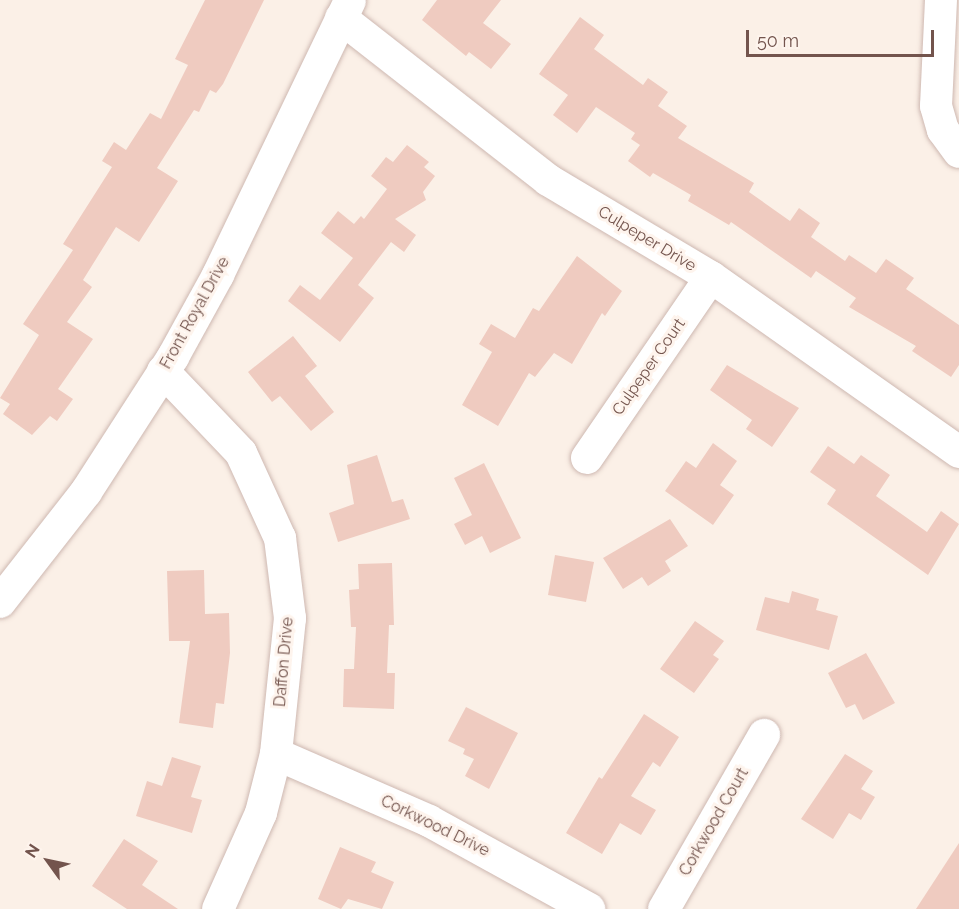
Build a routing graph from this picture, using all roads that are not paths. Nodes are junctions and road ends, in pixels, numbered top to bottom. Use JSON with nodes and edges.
{"nodes":[{"id":1,"x":941,"y":0,"type":"edge"},
{"id":2,"x":346,"y":9,"type":"edge"},
{"id":3,"x":959,"y":152,"type":"edge"},
{"id":4,"x":711,"y":277,"type":"junction"},
{"id":5,"x":164,"y":371,"type":"junction"},
{"id":6,"x":959,"y":452,"type":"edge"},
{"id":7,"x":587,"y":458,"type":"dead end"},
{"id":8,"x":0,"y":602,"type":"edge"},
{"id":9,"x":764,"y":735,"type":"dead end"},
{"id":10,"x":276,"y":754,"type":"junction"},
{"id":11,"x":218,"y":909,"type":"edge"},
{"id":12,"x":589,"y":909,"type":"edge"},
{"id":13,"x":664,"y":909,"type":"edge"}],
"edges":[{"from":1,"to":3,"type":"street"},
{"from":2,"to":4,"type":"street","name":"Culpeper Drive"},
{"from":2,"to":5,"type":"street","name":"Front Royal Drive"},
{"from":4,"to":6,"type":"street","name":"Culpeper Drive"},
{"from":4,"to":7,"type":"street","name":"Culpeper Court"},
{"from":5,"to":8,"type":"street","name":"Front Royal Drive"},
{"from":5,"to":10,"type":"street","name":"Daffon Drive"},
{"from":9,"to":13,"type":"street","name":"Corkwood Court"},
{"from":10,"to":11,"type":"street","name":"Daffon Drive"},
{"from":10,"to":12,"type":"street","name":"Corkwood Drive"}]}
